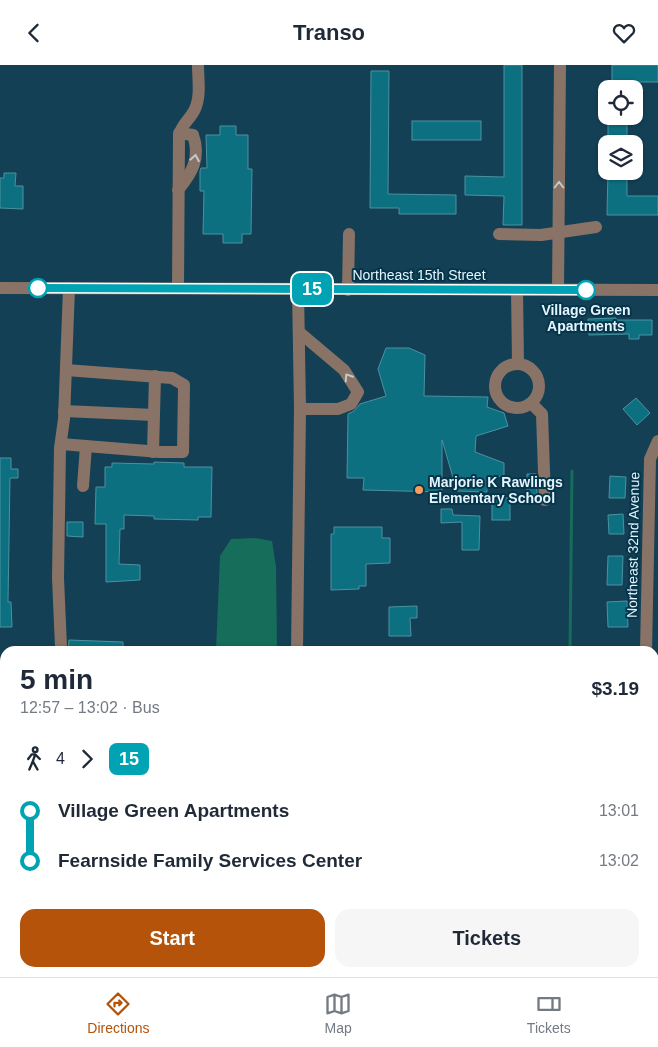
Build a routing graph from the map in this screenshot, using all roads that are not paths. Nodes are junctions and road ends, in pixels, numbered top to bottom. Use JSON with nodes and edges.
{"nodes":[{"id":1,"x":198,"y":65,"type":"edge"},
{"id":2,"x":560,"y":65,"type":"edge"},
{"id":3,"x":179,"y":133,"type":"junction"},
{"id":4,"x":178,"y":190,"type":"junction"},
{"id":5,"x":596,"y":227,"type":"dead end"},
{"id":6,"x":558,"y":233,"type":"junction"},
{"id":7,"x":499,"y":234,"type":"dead end"},
{"id":8,"x":349,"y":235,"type":"dead end"},
{"id":9,"x":0,"y":288,"type":"edge"},
{"id":10,"x":69,"y":288,"type":"junction"},
{"id":11,"x":178,"y":288,"type":"junction"},
{"id":12,"x":298,"y":289,"type":"junction"},
{"id":13,"x":348,"y":290,"type":"junction"},
{"id":14,"x":516,"y":290,"type":"junction"},
{"id":15,"x":558,"y":290,"type":"junction"},
{"id":16,"x":658,"y":290,"type":"edge"},
{"id":17,"x":299,"y":333,"type":"junction"},
{"id":18,"x":518,"y":363,"type":"junction"},
{"id":19,"x":66,"y":370,"type":"junction"},
{"id":20,"x":155,"y":376,"type":"junction"},
{"id":21,"x":532,"y":404,"type":"junction"},
{"id":22,"x":300,"y":409,"type":"junction"},
{"id":23,"x":64,"y":411,"type":"junction"},
{"id":24,"x":154,"y":415,"type":"junction"},
{"id":25,"x":658,"y":441,"type":"edge"},
{"id":26,"x":61,"y":444,"type":"junction"},
{"id":27,"x":86,"y":446,"type":"junction"},
{"id":28,"x":153,"y":452,"type":"junction"},
{"id":29,"x":83,"y":486,"type":"dead end"},
{"id":30,"x":546,"y":500,"type":"dead end"},
{"id":31,"x":61,"y":646,"type":"edge"},
{"id":32,"x":297,"y":646,"type":"edge"},
{"id":33,"x":646,"y":646,"type":"edge"}],
"edges":[{"from":1,"to":3,"type":"street"},
{"from":6,"to":2,"type":"street","one_way":true},
{"from":3,"to":4,"type":"street"},
{"from":4,"to":3,"type":"street","one_way":true},
{"from":4,"to":11,"type":"street"},
{"from":5,"to":6,"type":"street"},
{"from":6,"to":7,"type":"street"},
{"from":6,"to":15,"type":"street"},
{"from":8,"to":13,"type":"street"},
{"from":9,"to":10,"type":"street","name":"Northeast 15th Street"},
{"from":10,"to":11,"type":"street","name":"Northeast 15th Street"},
{"from":10,"to":19,"type":"street"},
{"from":11,"to":12,"type":"street","name":"Northeast 15th Street"},
{"from":12,"to":13,"type":"street","name":"Northeast 15th Street"},
{"from":12,"to":17,"type":"street"},
{"from":13,"to":14,"type":"street","name":"Northeast 15th Street"},
{"from":14,"to":15,"type":"street","name":"Northeast 15th Street"},
{"from":14,"to":18,"type":"street"},
{"from":15,"to":16,"type":"street","name":"Northeast 15th Street"},
{"from":17,"to":22,"type":"street"},
{"from":22,"to":17,"type":"street","one_way":true},
{"from":18,"to":21,"type":"street"},
{"from":18,"to":21,"type":"street"},
{"from":19,"to":20,"type":"street"},
{"from":19,"to":23,"type":"street"},
{"from":20,"to":24,"type":"street"},
{"from":20,"to":28,"type":"street"},
{"from":21,"to":30,"type":"street"},
{"from":22,"to":32,"type":"street"},
{"from":23,"to":24,"type":"street"},
{"from":23,"to":26,"type":"street"},
{"from":24,"to":28,"type":"street"},
{"from":25,"to":33,"type":"street","name":"Northeast 32nd Avenue"},
{"from":26,"to":27,"type":"street"},
{"from":26,"to":31,"type":"street"},
{"from":27,"to":28,"type":"street"},
{"from":27,"to":29,"type":"street"}]}
